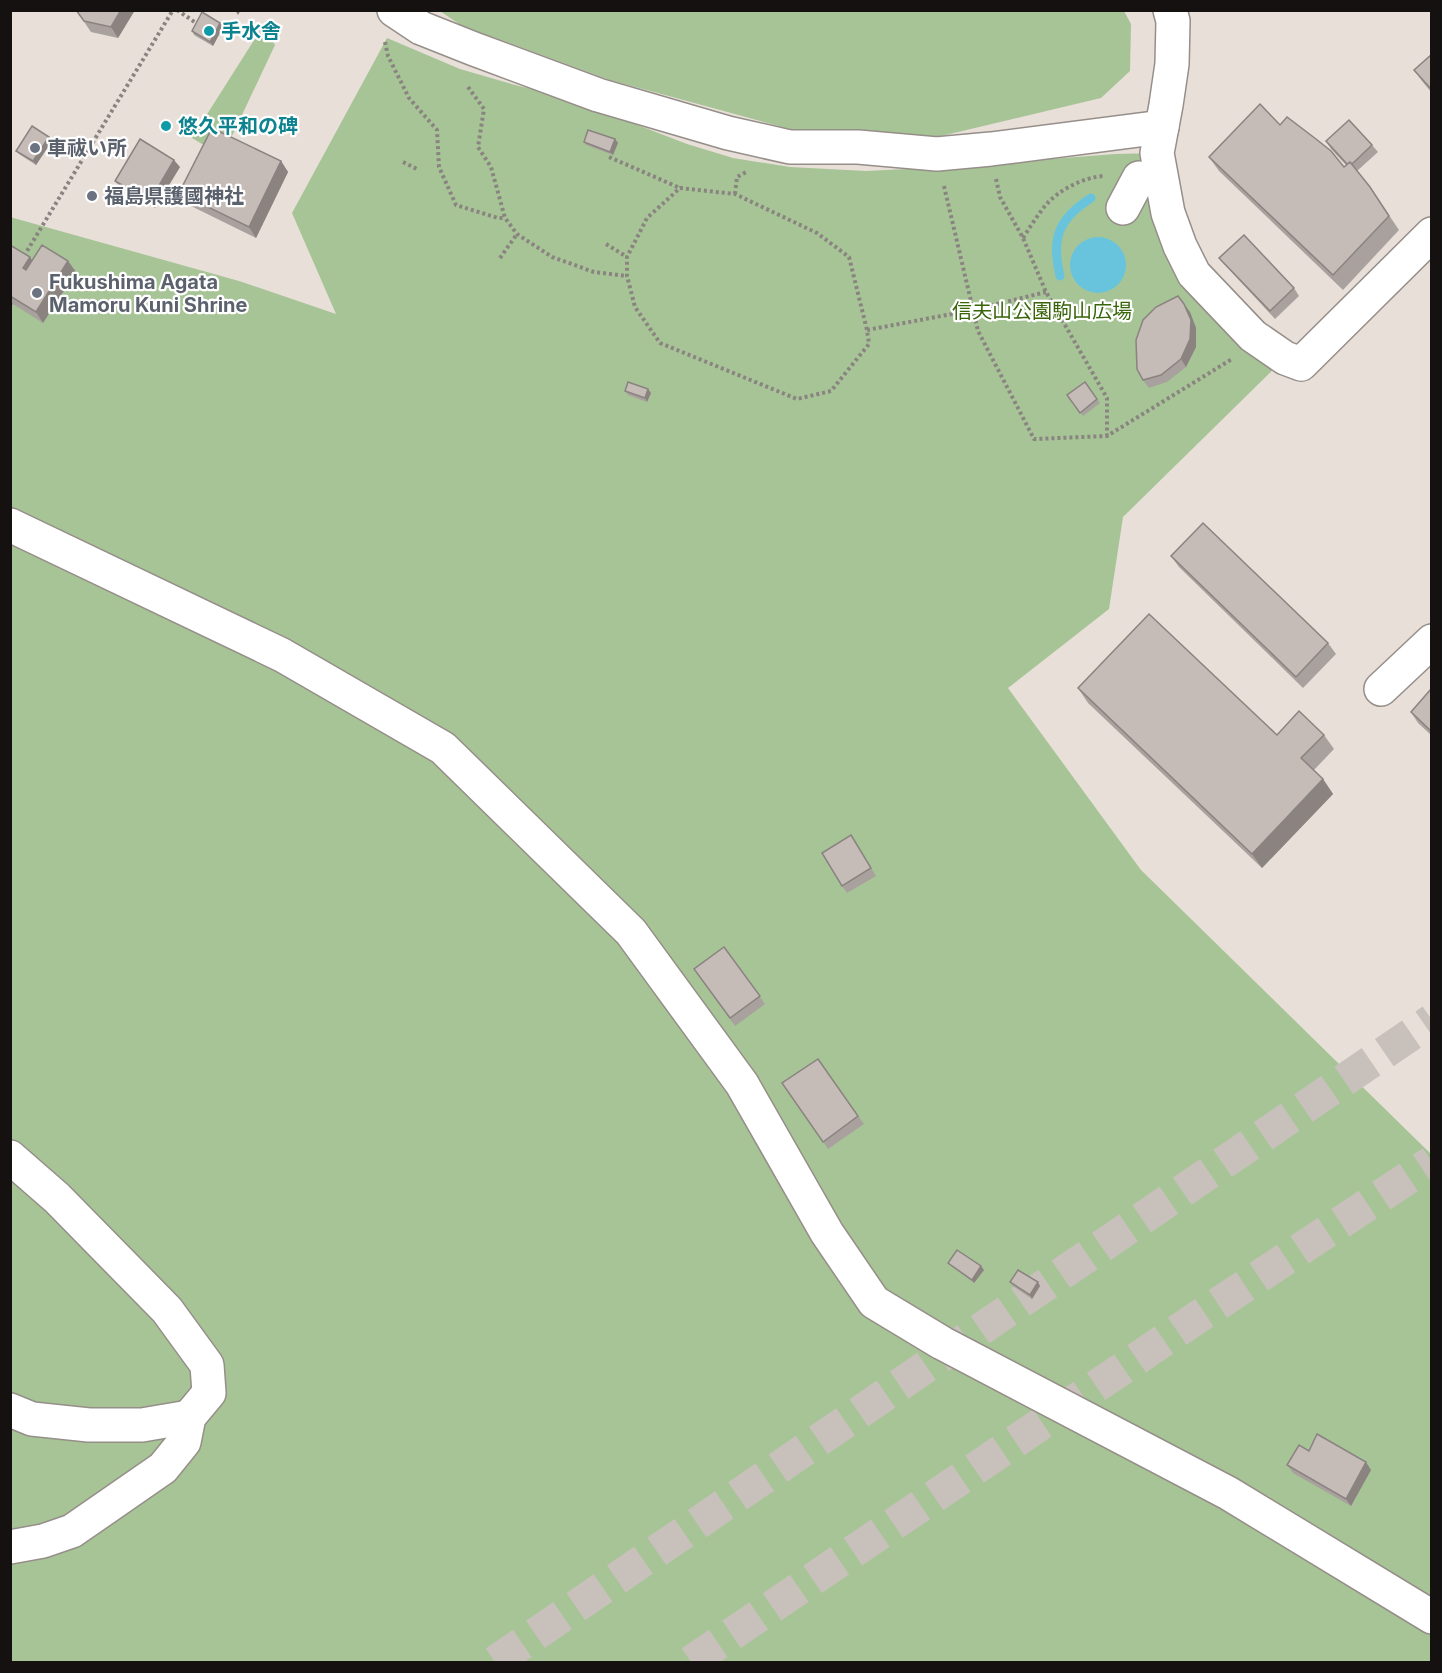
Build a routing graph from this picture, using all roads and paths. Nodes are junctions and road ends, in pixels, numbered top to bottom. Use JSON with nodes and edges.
{"nodes":[{"id":1,"x":175,"y":10,"type":"edge"},
{"id":2,"x":1170,"y":14,"type":"edge"},
{"id":3,"x":389,"y":22,"type":"edge"},
{"id":4,"x":200,"y":25,"type":"edge"},
{"id":5,"x":468,"y":87,"type":"dead end"},
{"id":6,"x":1162,"y":127,"type":"junction"},
{"id":7,"x":937,"y":154,"type":"junction"},
{"id":8,"x":609,"y":157,"type":"edge"},
{"id":9,"x":403,"y":162,"type":"dead end"},
{"id":10,"x":417,"y":169,"type":"dead end"},
{"id":11,"x":1139,"y":178,"type":"dead end"},
{"id":12,"x":680,"y":188,"type":"junction"},
{"id":13,"x":1000,"y":197,"type":"dead end"},
{"id":14,"x":1123,"y":208,"type":"dead end"},
{"id":15,"x":506,"y":218,"type":"junction"},
{"id":16,"x":517,"y":234,"type":"junction"},
{"id":17,"x":1431,"y":234,"type":"edge"},
{"id":18,"x":606,"y":244,"type":"dead end"},
{"id":19,"x":627,"y":257,"type":"junction"},
{"id":20,"x":23,"y":258,"type":"edge"},
{"id":21,"x":500,"y":258,"type":"dead end"},
{"id":22,"x":627,"y":276,"type":"junction"},
{"id":23,"x":1046,"y":292,"type":"junction"},
{"id":24,"x":973,"y":310,"type":"junction"},
{"id":25,"x":867,"y":330,"type":"junction"},
{"id":26,"x":1261,"y":341,"type":"junction"},
{"id":27,"x":1107,"y":436,"type":"junction"},
{"id":28,"x":10,"y":525,"type":"edge"},
{"id":29,"x":1431,"y":641,"type":"edge"},
{"id":30,"x":1381,"y":689,"type":"dead end"},
{"id":31,"x":10,"y":1157,"type":"edge"},
{"id":32,"x":10,"y":1410,"type":"edge"},
{"id":33,"x":189,"y":1417,"type":"junction"},
{"id":34,"x":10,"y":1547,"type":"edge"},
{"id":35,"x":1431,"y":1617,"type":"edge"}],
"edges":[{"from":1,"to":4,"type":"path"},
{"from":1,"to":20,"type":"path"},
{"from":2,"to":6,"type":"street"},
{"from":3,"to":7,"type":"street"},
{"from":3,"to":15,"type":"path"},
{"from":5,"to":15,"type":"path"},
{"from":6,"to":7,"type":"street"},
{"from":6,"to":26,"type":"street"},
{"from":7,"to":24,"type":"path"},
{"from":8,"to":12,"type":"path"},
{"from":9,"to":10,"type":"path"},
{"from":11,"to":14,"type":"street"},
{"from":12,"to":19,"type":"path"},
{"from":12,"to":25,"type":"path"},
{"from":13,"to":23,"type":"path"},
{"from":15,"to":16,"type":"path"},
{"from":16,"to":21,"type":"path"},
{"from":16,"to":22,"type":"path"},
{"from":17,"to":26,"type":"street"},
{"from":18,"to":19,"type":"path"},
{"from":19,"to":22,"type":"path"},
{"from":22,"to":25,"type":"path"},
{"from":23,"to":24,"type":"path"},
{"from":23,"to":27,"type":"path"},
{"from":24,"to":25,"type":"path"},
{"from":24,"to":27,"type":"path"},
{"from":26,"to":27,"type":"path"},
{"from":28,"to":35,"type":"street"},
{"from":29,"to":30,"type":"street"},
{"from":31,"to":33,"type":"street"},
{"from":32,"to":33,"type":"street"},
{"from":33,"to":34,"type":"street"}]}
